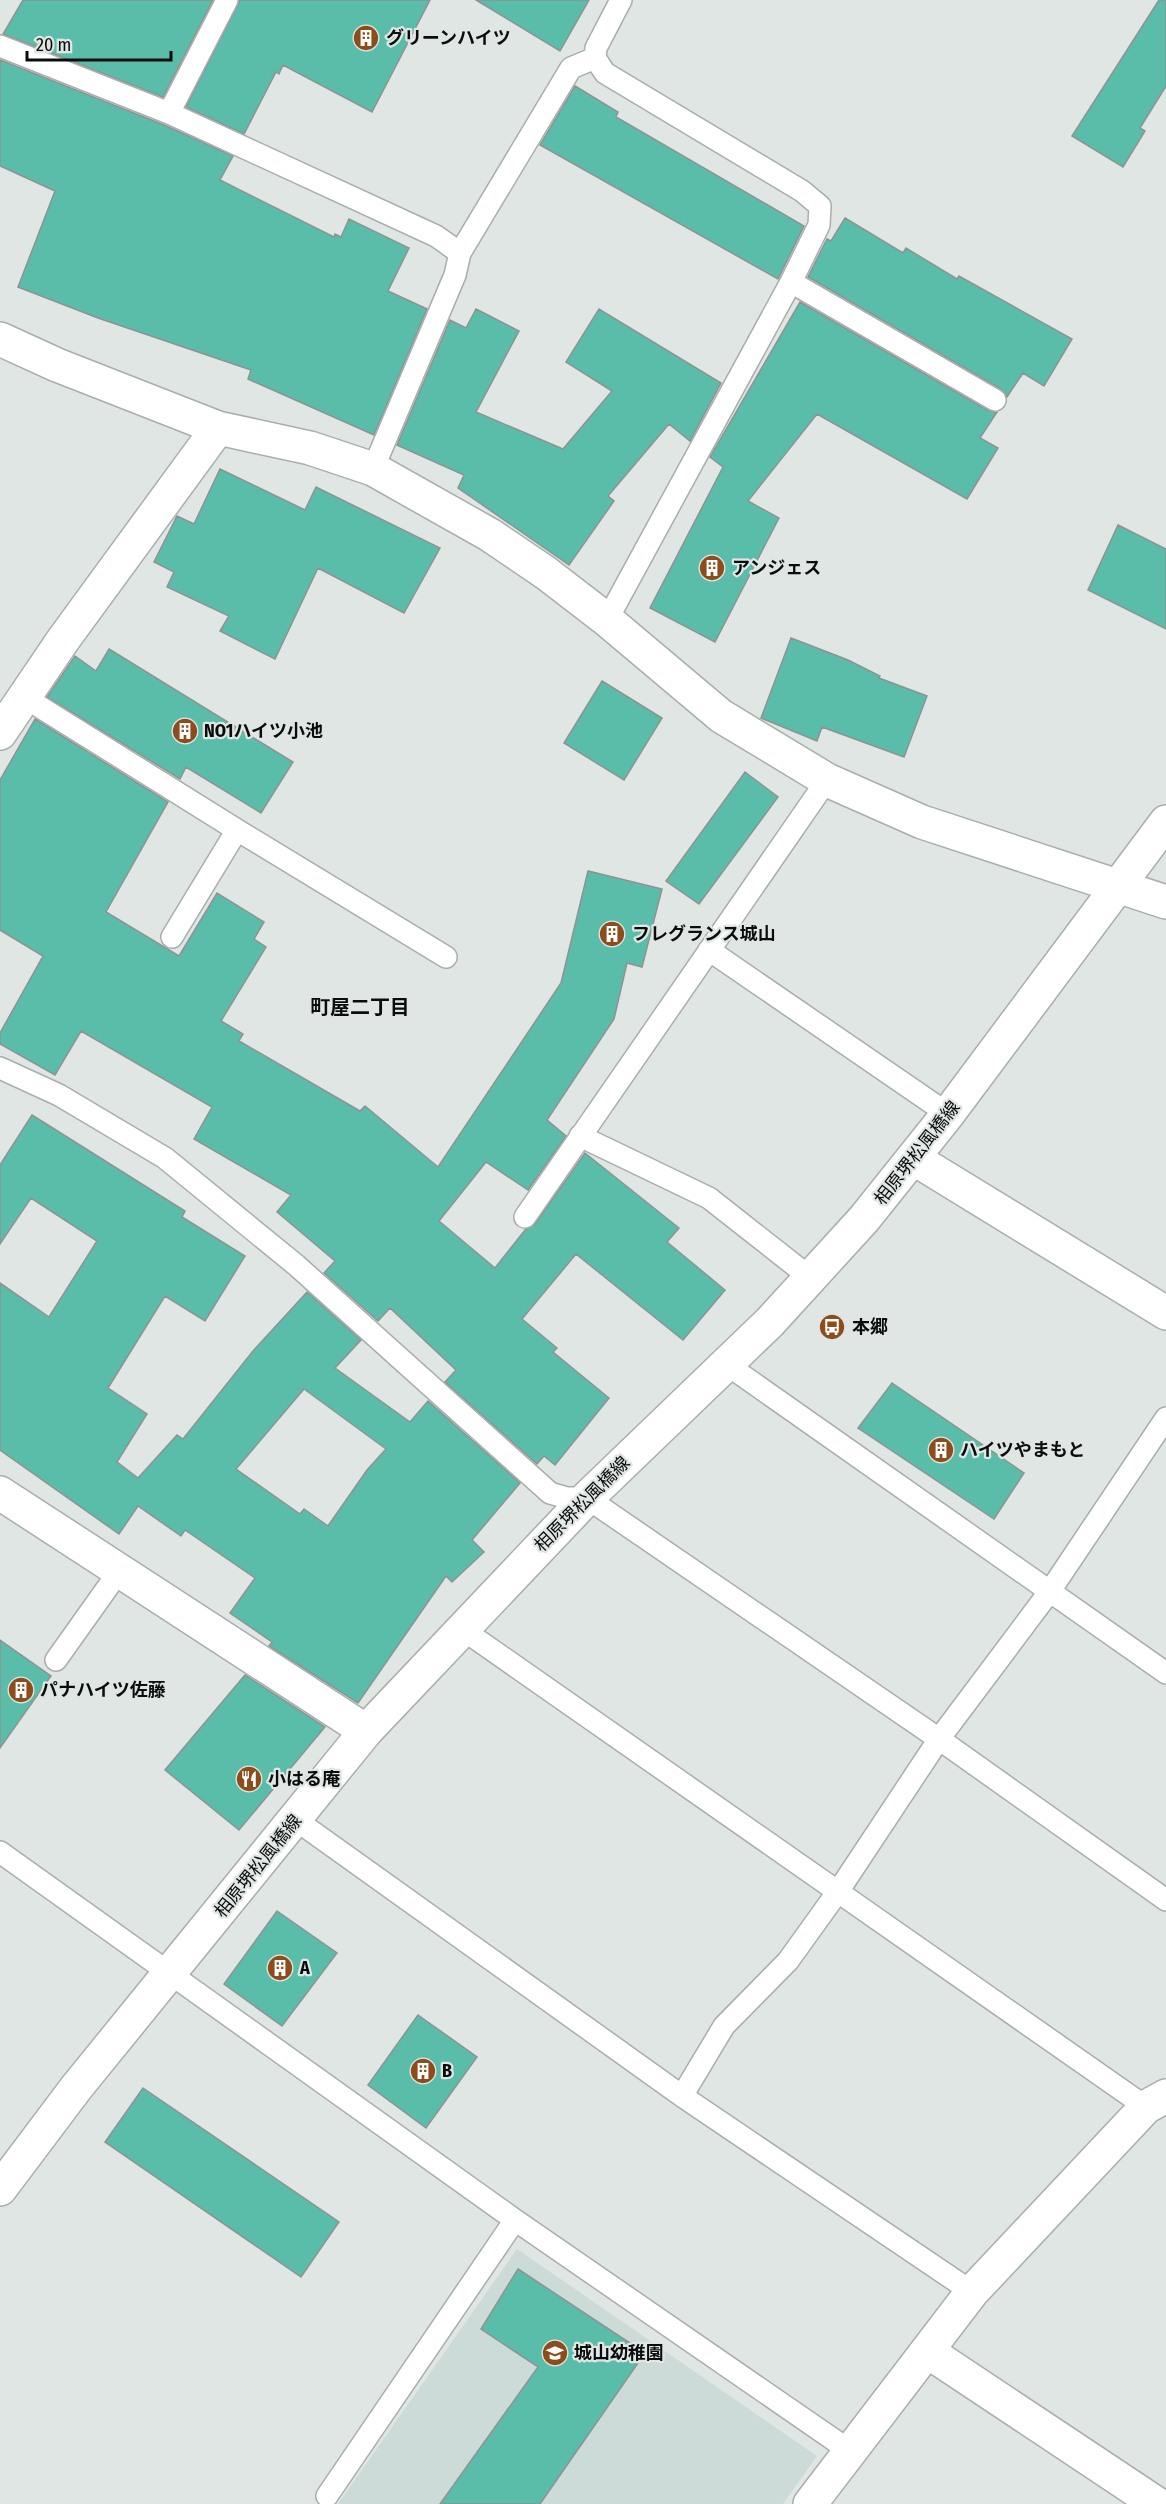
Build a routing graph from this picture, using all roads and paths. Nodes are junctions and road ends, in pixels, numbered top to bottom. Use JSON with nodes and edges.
{"nodes":[{"id":1,"x":227,"y":0,"type":"edge"},
{"id":2,"x":621,"y":0,"type":"edge"},
{"id":3,"x":0,"y":46,"type":"edge"},
{"id":4,"x":595,"y":57,"type":"junction"},
{"id":5,"x":169,"y":112,"type":"junction"},
{"id":6,"x":460,"y":253,"type":"junction"},
{"id":7,"x":791,"y":282,"type":"junction"},
{"id":8,"x":0,"y":339,"type":"edge"},
{"id":9,"x":995,"y":400,"type":"dead end"},
{"id":10,"x":219,"y":428,"type":"junction"},
{"id":11,"x":373,"y":469,"type":"junction"},
{"id":12,"x":607,"y":620,"type":"junction"},
{"id":13,"x":24,"y":698,"type":"junction"},
{"id":14,"x":0,"y":733,"type":"edge"},
{"id":15,"x":827,"y":780,"type":"junction"},
{"id":16,"x":1166,"y":822,"type":"edge"},
{"id":17,"x":237,"y":830,"type":"junction"},
{"id":18,"x":1117,"y":887,"type":"junction"},
{"id":19,"x":1166,"y":902,"type":"edge"},
{"id":20,"x":172,"y":937,"type":"dead end"},
{"id":21,"x":709,"y":950,"type":"junction"},
{"id":22,"x":446,"y":957,"type":"dead end"},
{"id":23,"x":0,"y":1068,"type":"edge"},
{"id":24,"x":948,"y":1114,"type":"junction"},
{"id":25,"x":580,"y":1136,"type":"junction"},
{"id":26,"x":914,"y":1158,"type":"junction"},
{"id":27,"x":525,"y":1217,"type":"dead end"},
{"id":28,"x":812,"y":1279,"type":"junction"},
{"id":29,"x":1166,"y":1313,"type":"edge"},
{"id":30,"x":726,"y":1364,"type":"junction"},
{"id":31,"x":1166,"y":1418,"type":"edge"},
{"id":32,"x":0,"y":1493,"type":"edge"},
{"id":33,"x":586,"y":1498,"type":"junction"},
{"id":34,"x":120,"y":1570,"type":"junction"},
{"id":35,"x":1050,"y":1591,"type":"junction"},
{"id":36,"x":462,"y":1629,"type":"junction"},
{"id":37,"x":56,"y":1660,"type":"dead end"},
{"id":38,"x":1166,"y":1673,"type":"edge"},
{"id":39,"x":366,"y":1731,"type":"junction"},
{"id":40,"x":939,"y":1739,"type":"junction"},
{"id":41,"x":296,"y":1820,"type":"junction"},
{"id":42,"x":0,"y":1852,"type":"edge"},
{"id":43,"x":839,"y":1890,"type":"junction"},
{"id":44,"x":1166,"y":1900,"type":"edge"},
{"id":45,"x":170,"y":1974,"type":"junction"},
{"id":46,"x":682,"y":2096,"type":"junction"},
{"id":47,"x":1156,"y":2102,"type":"edge"},
{"id":48,"x":2,"y":2181,"type":"edge"},
{"id":49,"x":515,"y":2220,"type":"junction"},
{"id":50,"x":972,"y":2292,"type":"junction"},
{"id":51,"x":927,"y":2351,"type":"junction"},
{"id":52,"x":850,"y":2451,"type":"junction"},
{"id":53,"x":327,"y":2496,"type":"dead end"},
{"id":54,"x":810,"y":2504,"type":"edge"},
{"id":55,"x":1157,"y":2504,"type":"edge"}],
"edges":[{"from":1,"to":5,"type":"lane"},
{"from":2,"to":4,"type":"lane"},
{"from":3,"to":5,"type":"lane"},
{"from":4,"to":6,"type":"lane"},
{"from":4,"to":7,"type":"lane"},
{"from":5,"to":6,"type":"lane"},
{"from":6,"to":11,"type":"lane"},
{"from":7,"to":9,"type":"lane"},
{"from":7,"to":12,"type":"lane"},
{"from":8,"to":10,"type":"street"},
{"from":10,"to":11,"type":"street"},
{"from":10,"to":13,"type":"street"},
{"from":11,"to":12,"type":"street"},
{"from":12,"to":15,"type":"street"},
{"from":13,"to":14,"type":"street"},
{"from":13,"to":17,"type":"lane"},
{"from":15,"to":18,"type":"street"},
{"from":15,"to":21,"type":"lane"},
{"from":16,"to":18,"type":"street","name":"相原堺松風橋線"},
{"from":17,"to":20,"type":"lane"},
{"from":17,"to":22,"type":"lane"},
{"from":18,"to":19,"type":"street"},
{"from":18,"to":24,"type":"street","name":"相原堺松風橋線"},
{"from":21,"to":24,"type":"lane"},
{"from":21,"to":25,"type":"lane"},
{"from":23,"to":33,"type":"lane"},
{"from":24,"to":26,"type":"street","name":"相原堺松風橋線"},
{"from":25,"to":27,"type":"lane"},
{"from":25,"to":28,"type":"lane"},
{"from":26,"to":28,"type":"street","name":"相原堺松風橋線"},
{"from":26,"to":29,"type":"street"},
{"from":28,"to":30,"type":"street","name":"相原堺松風橋線"},
{"from":30,"to":33,"type":"street","name":"相原堺松風橋線"},
{"from":30,"to":35,"type":"lane"},
{"from":31,"to":35,"type":"lane"},
{"from":32,"to":34,"type":"street"},
{"from":33,"to":36,"type":"street","name":"相原堺松風橋線"},
{"from":33,"to":40,"type":"lane"},
{"from":34,"to":37,"type":"lane"},
{"from":34,"to":39,"type":"street"},
{"from":35,"to":38,"type":"lane"},
{"from":35,"to":40,"type":"lane"},
{"from":36,"to":39,"type":"street","name":"相原堺松風橋線"},
{"from":36,"to":43,"type":"lane"},
{"from":39,"to":41,"type":"street","name":"相原堺松風橋線"},
{"from":40,"to":43,"type":"lane"},
{"from":40,"to":44,"type":"lane"},
{"from":41,"to":45,"type":"street","name":"相原堺松風橋線"},
{"from":41,"to":46,"type":"lane"},
{"from":42,"to":45,"type":"lane"},
{"from":43,"to":46,"type":"lane"},
{"from":43,"to":47,"type":"lane"},
{"from":45,"to":48,"type":"street","name":"相原堺松風橋線"},
{"from":45,"to":49,"type":"lane"},
{"from":46,"to":50,"type":"lane"},
{"from":47,"to":50,"type":"street"},
{"from":49,"to":52,"type":"lane"},
{"from":49,"to":53,"type":"lane"},
{"from":50,"to":51,"type":"street"},
{"from":51,"to":52,"type":"street"},
{"from":51,"to":55,"type":"street"},
{"from":52,"to":54,"type":"street"}]}
